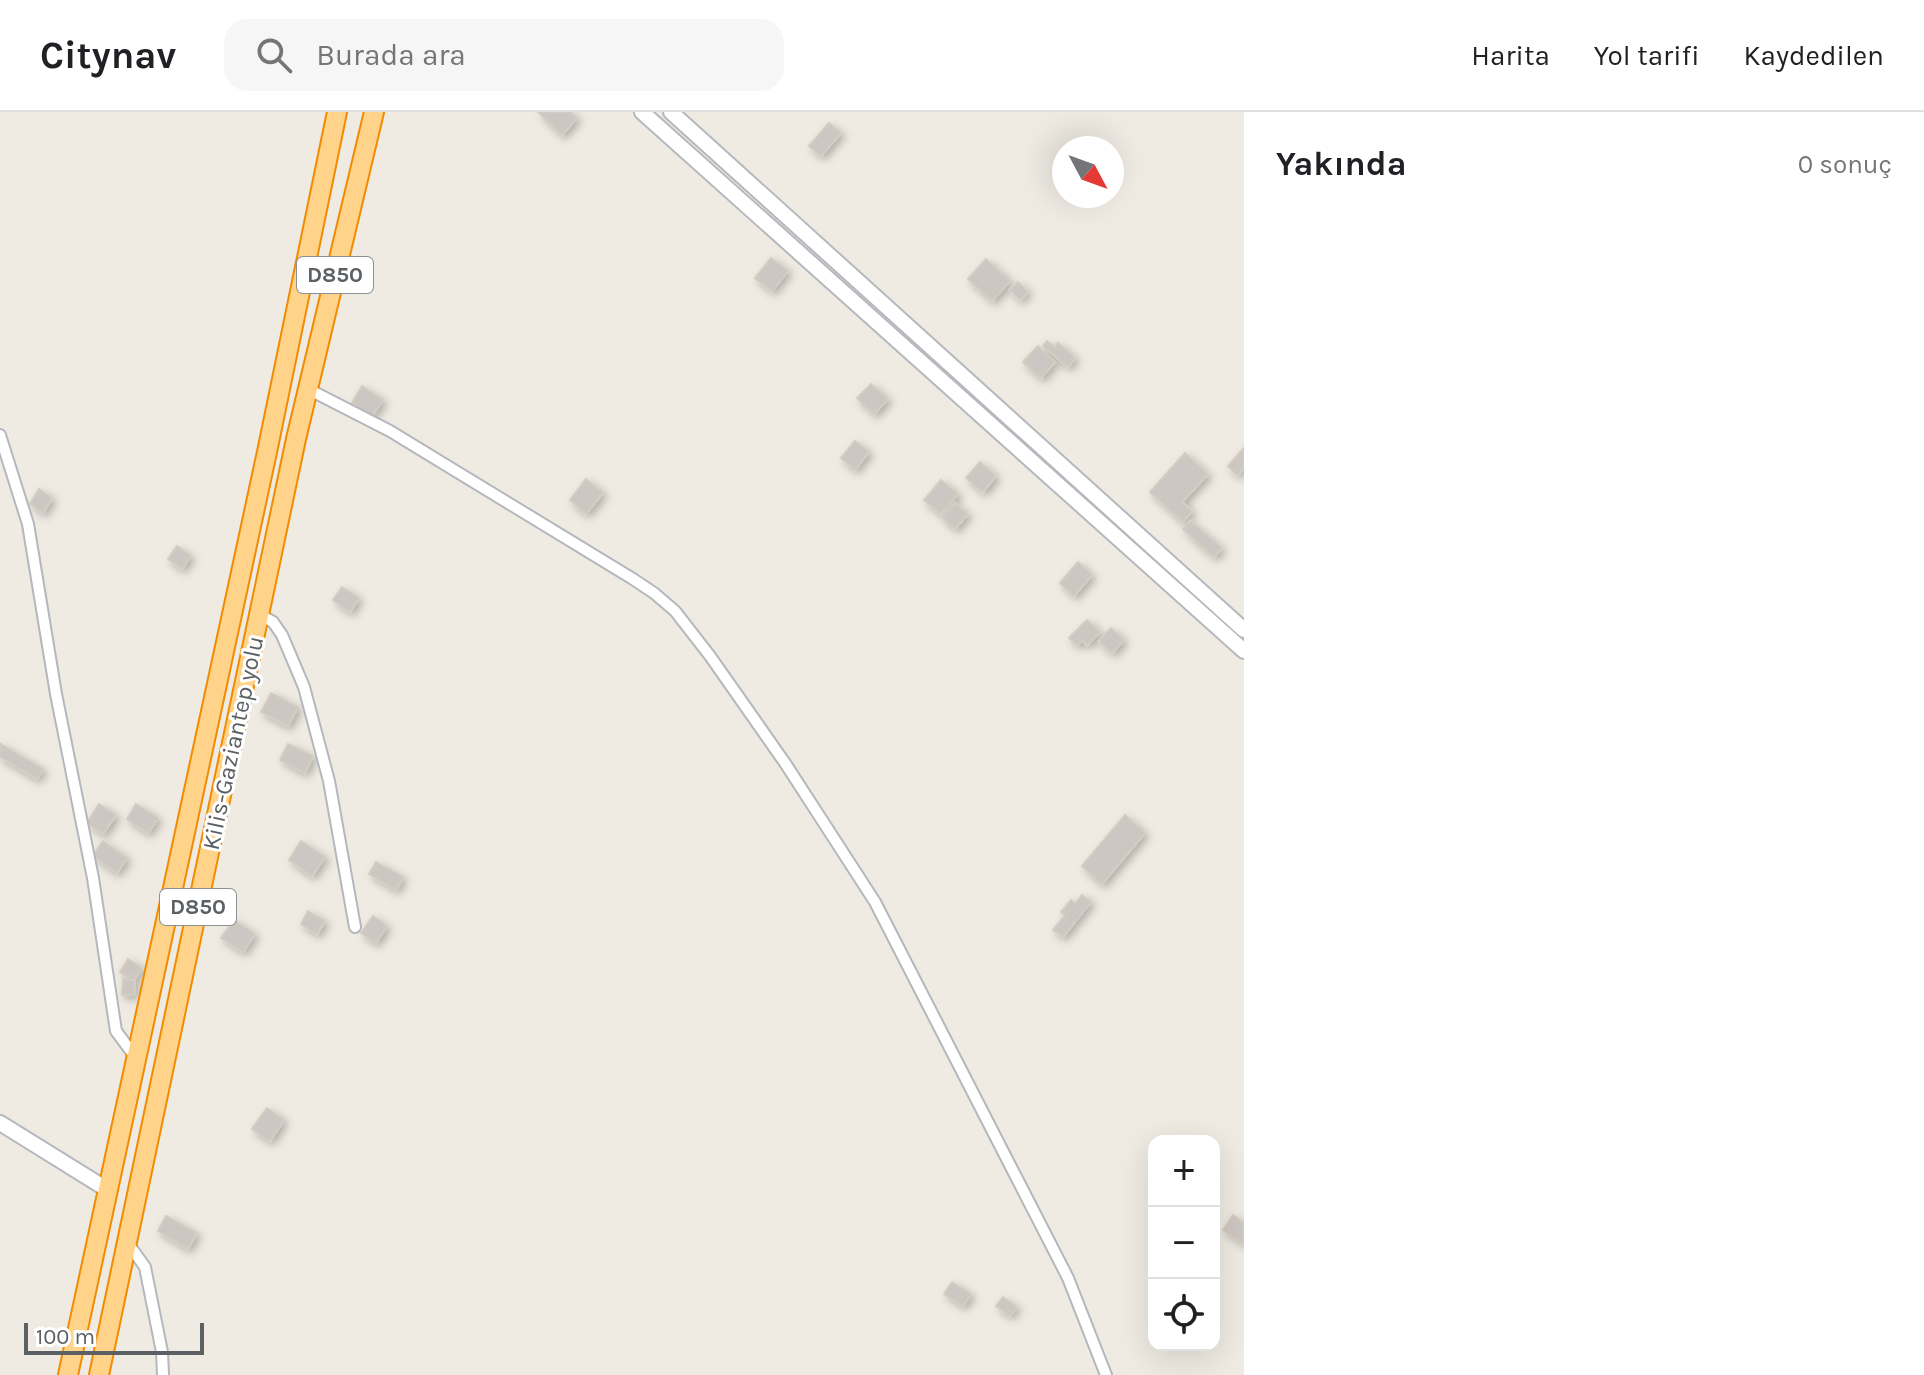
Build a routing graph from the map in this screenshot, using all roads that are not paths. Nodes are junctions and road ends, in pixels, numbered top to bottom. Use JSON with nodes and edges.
{"nodes":[{"id":1,"x":337,"y":112,"type":"edge"},
{"id":2,"x":374,"y":112,"type":"edge"},
{"id":3,"x":642,"y":112,"type":"edge"},
{"id":4,"x":671,"y":112,"type":"edge"},
{"id":5,"x":308,"y":389,"type":"junction"},
{"id":6,"x":0,"y":435,"type":"edge"},
{"id":7,"x":260,"y":615,"type":"junction"},
{"id":8,"x":1244,"y":630,"type":"edge"},
{"id":9,"x":1244,"y":651,"type":"edge"},
{"id":10,"x":355,"y":927,"type":"dead end"},
{"id":11,"x":136,"y":1058,"type":"junction"},
{"id":12,"x":0,"y":1123,"type":"edge"},
{"id":13,"x":108,"y":1190,"type":"junction"},
{"id":14,"x":127,"y":1242,"type":"junction"},
{"id":15,"x":68,"y":1375,"type":"edge"},
{"id":16,"x":99,"y":1375,"type":"edge"},
{"id":17,"x":163,"y":1375,"type":"edge"},
{"id":18,"x":1106,"y":1375,"type":"edge"}],
"edges":[{"from":1,"to":11,"type":"highway","name":"Kilis-Gaziantep yolu","number":"D850"},
{"from":2,"to":5,"type":"highway","name":"Kilis-Gaziantep yolu","number":"D850"},
{"from":3,"to":9,"type":"main road"},
{"from":4,"to":8,"type":"main road"},
{"from":5,"to":7,"type":"highway","name":"Kilis-Gaziantep yolu","number":"D850"},
{"from":5,"to":18,"type":"street"},
{"from":6,"to":11,"type":"street"},
{"from":7,"to":10,"type":"street"},
{"from":7,"to":14,"type":"highway","name":"Kilis-Gaziantep yolu","number":"D850"},
{"from":11,"to":13,"type":"highway","name":"Kilis-Gaziantep yolu","number":"D850"},
{"from":12,"to":13,"type":"main road"},
{"from":13,"to":15,"type":"highway","name":"Kilis-Gaziantep yolu","number":"D850"},
{"from":14,"to":16,"type":"highway","name":"Kilis-Gaziantep yolu","number":"D850"},
{"from":14,"to":17,"type":"street"}]}
